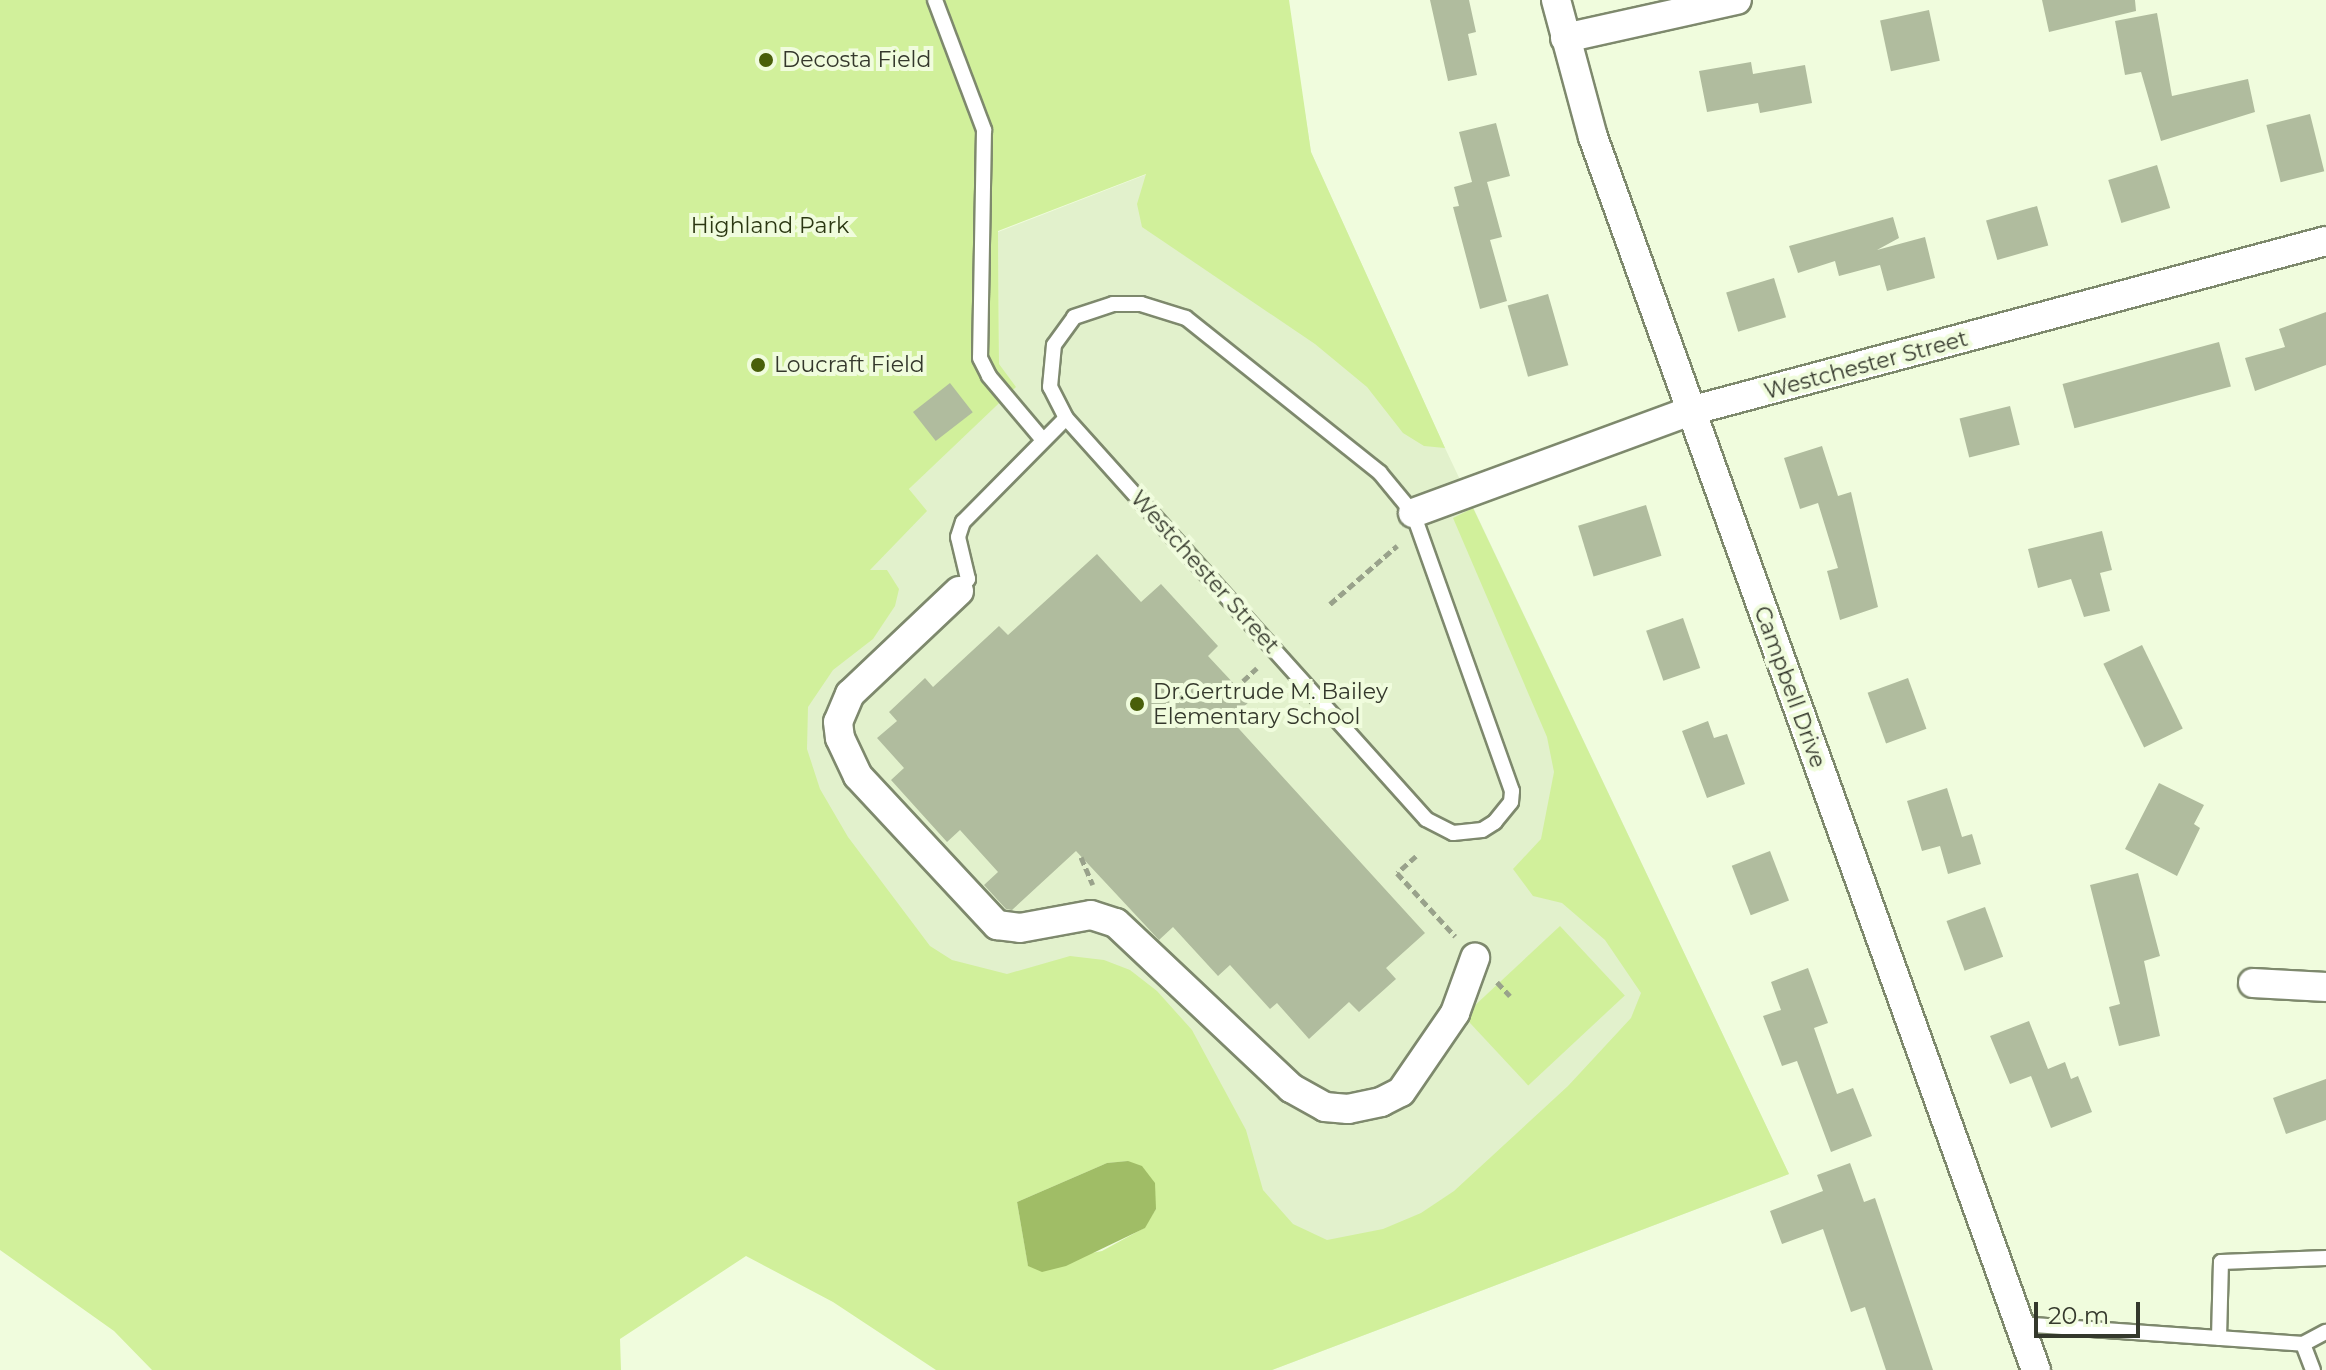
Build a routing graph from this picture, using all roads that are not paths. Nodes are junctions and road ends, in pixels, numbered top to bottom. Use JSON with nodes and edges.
{"nodes":[{"id":1,"x":935,"y":0,"type":"edge"},
{"id":2,"x":1556,"y":0,"type":"edge"},
{"id":3,"x":1737,"y":0,"type":"edge"},
{"id":4,"x":1565,"y":38,"type":"junction"},
{"id":5,"x":2326,"y":241,"type":"edge"},
{"id":6,"x":1690,"y":411,"type":"junction"},
{"id":7,"x":1066,"y":418,"type":"junction"},
{"id":8,"x":1042,"y":439,"type":"junction"},
{"id":9,"x":1413,"y":513,"type":"junction"},
{"id":10,"x":959,"y":591,"type":"joint"},
{"id":11,"x":1475,"y":958,"type":"road end"},
{"id":12,"x":2253,"y":983,"type":"dead end"},
{"id":13,"x":2326,"y":987,"type":"edge"},
{"id":14,"x":2326,"y":1258,"type":"edge"},
{"id":15,"x":2019,"y":1324,"type":"junction"},
{"id":16,"x":2326,"y":1332,"type":"edge"},
{"id":17,"x":2219,"y":1338,"type":"junction"},
{"id":18,"x":2303,"y":1344,"type":"junction"},
{"id":19,"x":2036,"y":1370,"type":"edge"},
{"id":20,"x":2313,"y":1370,"type":"edge"}],
"edges":[{"from":1,"to":8,"type":"lane"},
{"from":2,"to":4,"type":"street","name":"Campbell Drive"},
{"from":3,"to":4,"type":"street"},
{"from":4,"to":6,"type":"street","name":"Campbell Drive"},
{"from":5,"to":6,"type":"street","name":"Westchester Street"},
{"from":6,"to":9,"type":"street","name":"Westchester Street"},
{"from":6,"to":15,"type":"street","name":"Campbell Drive"},
{"from":7,"to":8,"type":"lane"},
{"from":7,"to":9,"type":"lane","name":"Westchester Street"},
{"from":7,"to":9,"type":"lane","name":"Westchester Street"},
{"from":8,"to":10,"type":"lane"},
{"from":10,"to":11,"type":"street"},
{"from":12,"to":13,"type":"street"},
{"from":14,"to":17,"type":"lane"},
{"from":15,"to":17,"type":"lane"},
{"from":15,"to":19,"type":"street","name":"Campbell Drive"},
{"from":16,"to":18,"type":"lane"},
{"from":17,"to":18,"type":"lane"},
{"from":18,"to":20,"type":"lane"}]}
